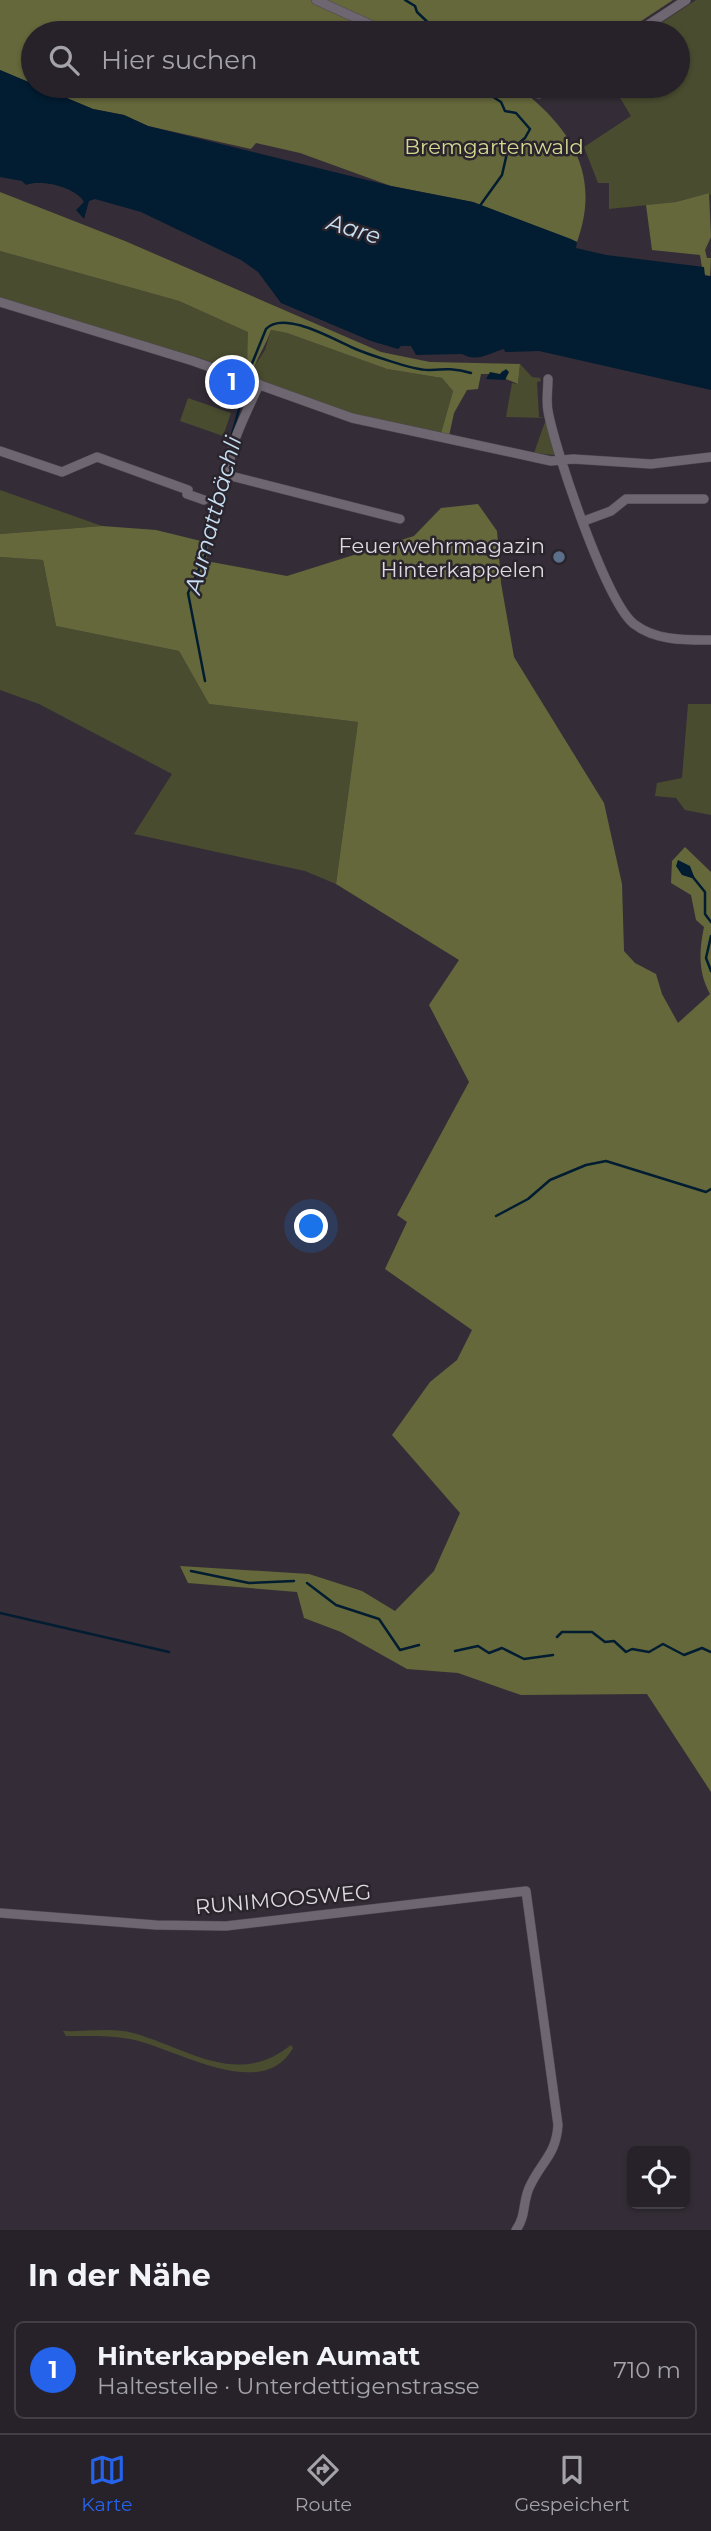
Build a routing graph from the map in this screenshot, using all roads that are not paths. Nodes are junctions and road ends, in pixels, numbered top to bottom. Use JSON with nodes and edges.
{"nodes":[{"id":1,"x":316,"y":0,"type":"edge"},
{"id":2,"x":686,"y":0,"type":"edge"},
{"id":3,"x":362,"y":21,"type":"edge"},
{"id":4,"x":654,"y":21,"type":"edge"},
{"id":5,"x":0,"y":302,"type":"edge"},
{"id":6,"x":548,"y":379,"type":"dead end"},
{"id":7,"x":258,"y":384,"type":"junction"},
{"id":8,"x":0,"y":451,"type":"edge"},
{"id":9,"x":711,"y":457,"type":"edge"},
{"id":10,"x":563,"y":460,"type":"junction"},
{"id":11,"x":704,"y":499,"type":"dead end"},
{"id":12,"x":204,"y":500,"type":"dead end"},
{"id":13,"x":400,"y":519,"type":"dead end"},
{"id":14,"x":584,"y":520,"type":"junction"},
{"id":15,"x":711,"y":640,"type":"edge"},
{"id":16,"x":0,"y":1913,"type":"edge"},
{"id":17,"x":516,"y":2230,"type":"edge"}],
"edges":[{"from":1,"to":3,"type":"street"},
{"from":2,"to":4,"type":"street"},
{"from":5,"to":7,"type":"street"},
{"from":6,"to":10,"type":"street"},
{"from":7,"to":10,"type":"street"},
{"from":7,"to":13,"type":"street"},
{"from":8,"to":12,"type":"street"},
{"from":9,"to":10,"type":"street"},
{"from":10,"to":14,"type":"street"},
{"from":11,"to":14,"type":"street"},
{"from":14,"to":15,"type":"street"},
{"from":16,"to":17,"type":"street","name":"RUNIMOOSWEG"}]}
